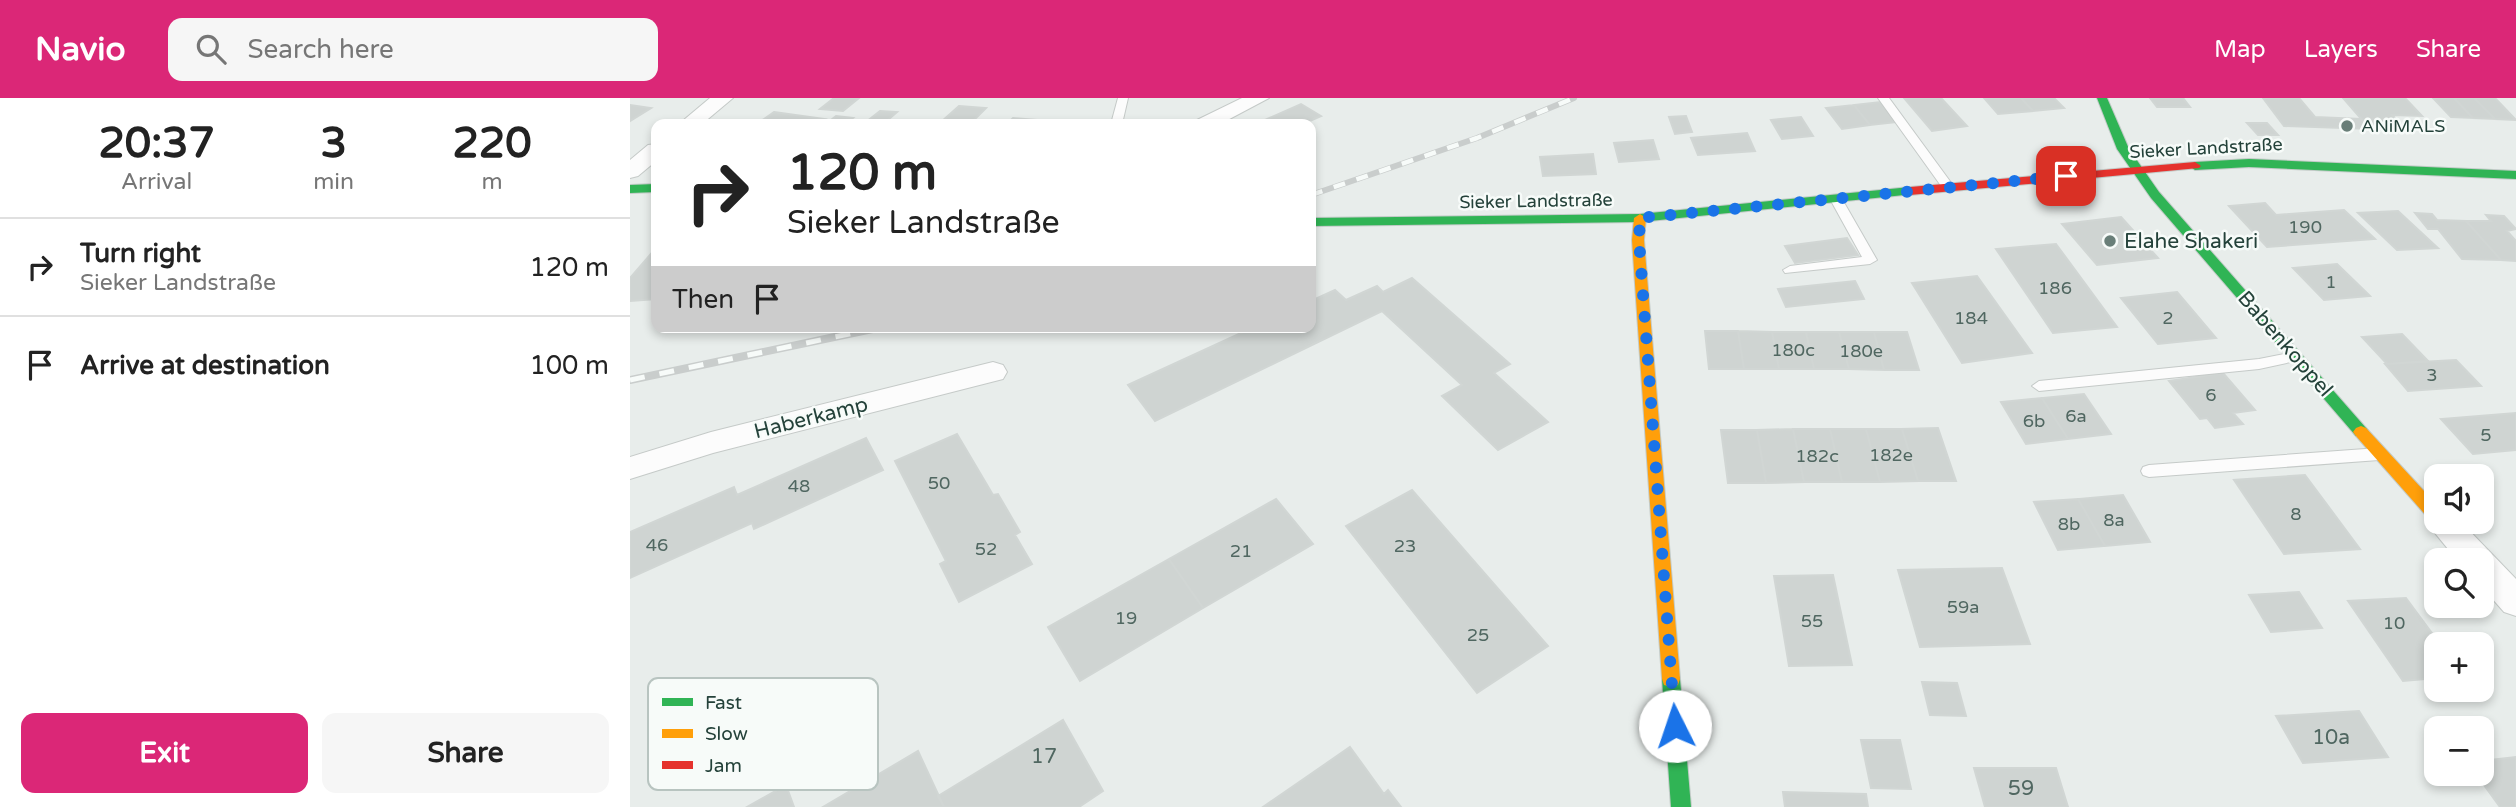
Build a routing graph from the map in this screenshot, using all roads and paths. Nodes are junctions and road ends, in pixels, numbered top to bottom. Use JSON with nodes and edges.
{"nodes":[{"id":1,"x":723,"y":98,"type":"edge"},
{"id":2,"x":1123,"y":98,"type":"edge"},
{"id":3,"x":1259,"y":98,"type":"edge"},
{"id":4,"x":1883,"y":98,"type":"edge"},
{"id":5,"x":2102,"y":98,"type":"edge"},
{"id":6,"x":696,"y":119,"type":"edge"},
{"id":7,"x":1117,"y":119,"type":"edge"},
{"id":8,"x":1215,"y":119,"type":"edge"},
{"id":9,"x":651,"y":154,"type":"edge"},
{"id":10,"x":2138,"y":169,"type":"junction"},
{"id":11,"x":630,"y":171,"type":"edge"},
{"id":12,"x":2516,"y":175,"type":"edge"},
{"id":13,"x":1948,"y":187,"type":"junction"},
{"id":14,"x":651,"y":188,"type":"edge"},
{"id":15,"x":630,"y":189,"type":"edge"},
{"id":16,"x":1836,"y":199,"type":"junction"},
{"id":17,"x":1640,"y":218,"type":"junction"},
{"id":18,"x":1316,"y":222,"type":"edge"},
{"id":19,"x":1790,"y":270,"type":"dead end"},
{"id":20,"x":2295,"y":357,"type":"junction"},
{"id":21,"x":993,"y":372,"type":"dead end"},
{"id":22,"x":2039,"y":386,"type":"dead end"},
{"id":23,"x":2379,"y":454,"type":"junction"},
{"id":24,"x":630,"y":468,"type":"edge"},
{"id":25,"x":2149,"y":471,"type":"dead end"},
{"id":26,"x":2424,"y":503,"type":"edge"},
{"id":27,"x":2453,"y":534,"type":"edge"},
{"id":28,"x":2466,"y":548,"type":"edge"},
{"id":29,"x":2494,"y":578,"type":"edge"},
{"id":30,"x":2516,"y":602,"type":"edge"},
{"id":31,"x":1681,"y":807,"type":"edge"}],
"edges":[{"from":1,"to":6,"type":"street"},
{"from":2,"to":7,"type":"lane"},
{"from":3,"to":8,"type":"street"},
{"from":4,"to":13,"type":"lane"},
{"from":5,"to":10,"type":"street","name":"Babenkoppel"},
{"from":9,"to":11,"type":"street"},
{"from":10,"to":12,"type":"street","name":"Sieker Landstraße"},
{"from":10,"to":13,"type":"street","name":"Sieker Landstraße"},
{"from":10,"to":20,"type":"street","name":"Babenkoppel"},
{"from":13,"to":16,"type":"street","name":"Sieker Landstraße"},
{"from":14,"to":15,"type":"street"},
{"from":16,"to":17,"type":"street","name":"Sieker Landstraße"},
{"from":16,"to":19,"type":"lane"},
{"from":17,"to":18,"type":"street","name":"Sieker Landstraße"},
{"from":17,"to":31,"type":"street"},
{"from":20,"to":22,"type":"lane"},
{"from":20,"to":23,"type":"street","name":"Babenkoppel"},
{"from":21,"to":24,"type":"street","name":"Haberkamp"},
{"from":23,"to":25,"type":"lane"},
{"from":23,"to":26,"type":"street","name":"Babenkoppel"},
{"from":27,"to":28,"type":"street"},
{"from":29,"to":30,"type":"street"}]}
